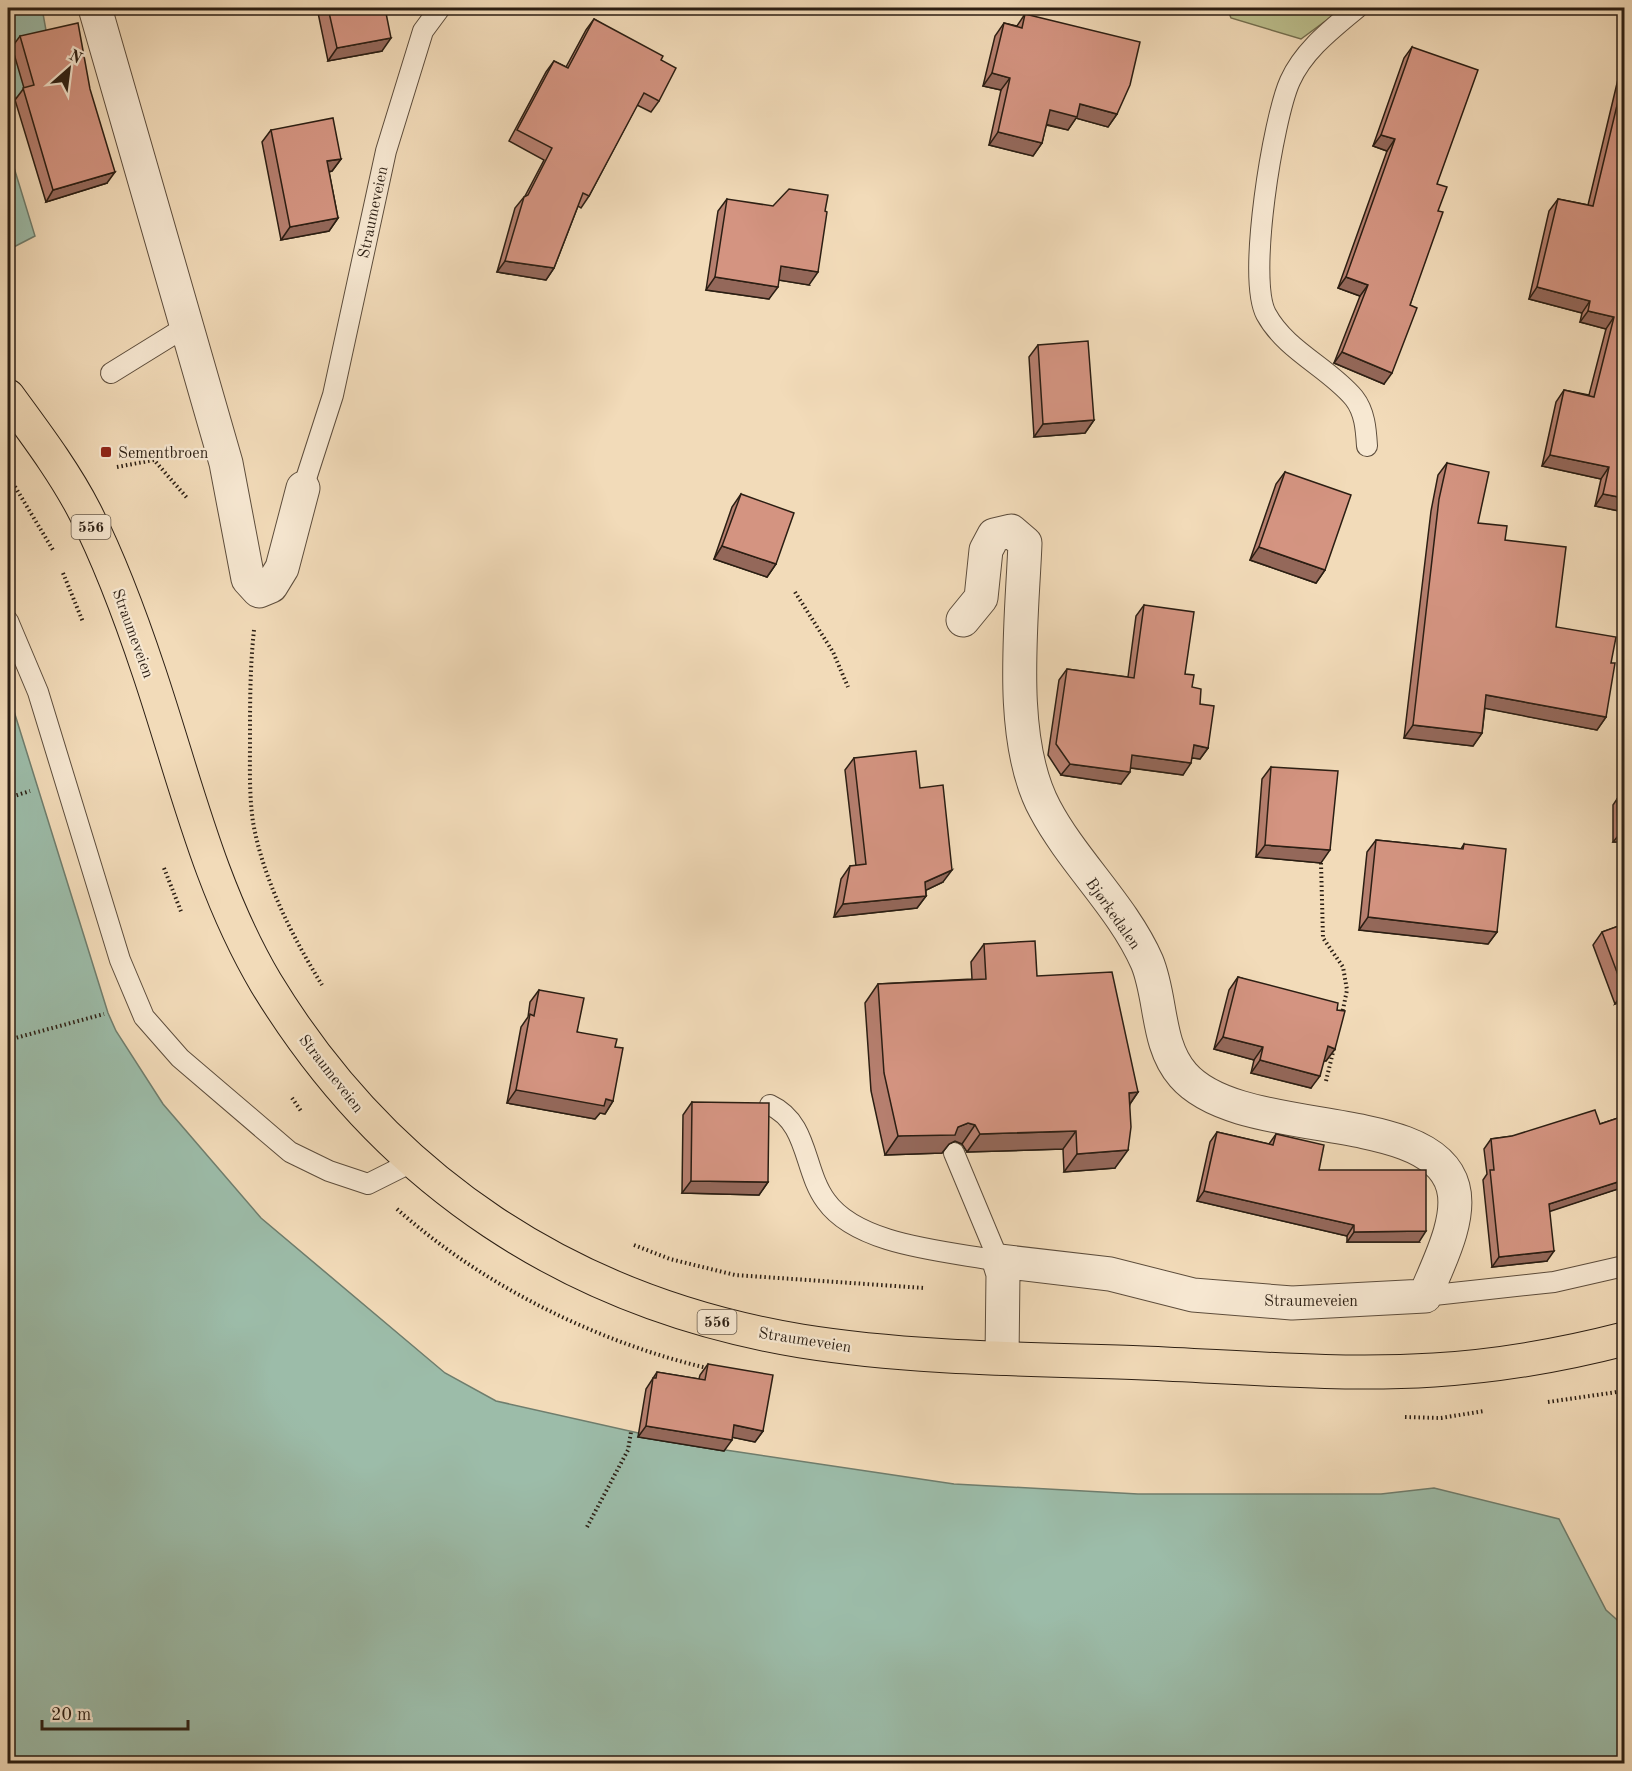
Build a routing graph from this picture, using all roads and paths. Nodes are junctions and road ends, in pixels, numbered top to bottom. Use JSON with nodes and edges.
{"nodes":[{"id":1,"x":95,"y":8,"type":"edge"},
{"id":2,"x":440,"y":8,"type":"edge"},
{"id":3,"x":1356,"y":8,"type":"edge"},
{"id":4,"x":187,"y":326,"type":"junction"},
{"id":5,"x":111,"y":373,"type":"dead end"},
{"id":6,"x":8,"y":396,"type":"edge"},
{"id":7,"x":1366,"y":446,"type":"dead end"},
{"id":8,"x":117,"y":467,"type":"dead end"},
{"id":9,"x":8,"y":475,"type":"edge"},
{"id":10,"x":303,"y":488,"type":"joint"},
{"id":11,"x":238,"y":514,"type":"junction"},
{"id":12,"x":56,"y":556,"type":"dead end"},
{"id":13,"x":60,"y":566,"type":"dead end"},
{"id":14,"x":259,"y":591,"type":"junction"},
{"id":15,"x":795,"y":592,"type":"dead end"},
{"id":16,"x":963,"y":620,"type":"dead end"},
{"id":17,"x":8,"y":621,"type":"edge"},
{"id":18,"x":85,"y":627,"type":"dead end"},
{"id":19,"x":849,"y":687,"type":"dead end"},
{"id":20,"x":40,"y":788,"type":"dead end"},
{"id":21,"x":8,"y":798,"type":"edge"},
{"id":22,"x":163,"y":863,"type":"dead end"},
{"id":23,"x":1321,"y":863,"type":"edge"},
{"id":24,"x":184,"y":919,"type":"dead end"},
{"id":25,"x":328,"y":993,"type":"dead end"},
{"id":26,"x":108,"y":1013,"type":"dead end"},
{"id":27,"x":1339,"y":1024,"type":"edge"},
{"id":28,"x":1337,"y":1036,"type":"edge"},
{"id":29,"x":8,"y":1040,"type":"edge"},
{"id":30,"x":291,"y":1097,"type":"dead end"},
{"id":31,"x":770,"y":1105,"type":"edge"},
{"id":32,"x":304,"y":1115,"type":"dead end"},
{"id":33,"x":1285,"y":1120,"type":"junction"},
{"id":34,"x":954,"y":1153,"type":"edge"},
{"id":35,"x":412,"y":1162,"type":"junction"},
{"id":36,"x":368,"y":1184,"type":"junction"},
{"id":37,"x":628,"y":1243,"type":"dead end"},
{"id":38,"x":999,"y":1262,"type":"junction"},
{"id":39,"x":1624,"y":1266,"type":"edge"},
{"id":40,"x":930,"y":1288,"type":"dead end"},
{"id":41,"x":1425,"y":1296,"type":"junction"},
{"id":42,"x":1624,"y":1339,"type":"edge"},
{"id":43,"x":1002,"y":1358,"type":"junction"},
{"id":44,"x":716,"y":1370,"type":"edge"},
{"id":45,"x":1624,"y":1391,"type":"edge"},
{"id":46,"x":1544,"y":1403,"type":"dead end"},
{"id":47,"x":1487,"y":1411,"type":"dead end"},
{"id":48,"x":1395,"y":1416,"type":"dead end"},
{"id":49,"x":631,"y":1432,"type":"dead end"},
{"id":50,"x":587,"y":1527,"type":"dead end"}],
"edges":[{"from":1,"to":4,"type":"street"},
{"from":2,"to":10,"type":"lane","name":"Straumeveien"},
{"from":3,"to":7,"type":"lane"},
{"from":4,"to":5,"type":"lane"},
{"from":4,"to":11,"type":"street"},
{"from":6,"to":35,"type":"main road","name":"Straumeveien","number":"556"},
{"from":8,"to":11,"type":"path"},
{"from":9,"to":12,"type":"path"},
{"from":10,"to":14,"type":"street","name":"Straumeveien"},
{"from":11,"to":14,"type":"street"},
{"from":13,"to":18,"type":"path"},
{"from":14,"to":25,"type":"path"},
{"from":15,"to":19,"type":"path"},
{"from":16,"to":33,"type":"street","name":"Bjørkedalen"},
{"from":17,"to":36,"type":"lane"},
{"from":20,"to":21,"type":"path"},
{"from":22,"to":24,"type":"path"},
{"from":23,"to":27,"type":"path"},
{"from":26,"to":29,"type":"path"},
{"from":28,"to":33,"type":"path"},
{"from":30,"to":32,"type":"path"},
{"from":31,"to":38,"type":"lane","name":"Straumeveien"},
{"from":33,"to":41,"type":"street","name":"Bjørkedalen"},
{"from":34,"to":38,"type":"lane"},
{"from":35,"to":36,"type":"lane"},
{"from":35,"to":43,"type":"main road","name":"Straumeveien","number":"556"},
{"from":36,"to":44,"type":"path"},
{"from":37,"to":40,"type":"path"},
{"from":38,"to":41,"type":"street","name":"Straumeveien"},
{"from":38,"to":43,"type":"street"},
{"from":39,"to":41,"type":"lane","name":"Straumeveien"},
{"from":42,"to":43,"type":"main road","name":"Straumeveien","number":"556"},
{"from":45,"to":46,"type":"path"},
{"from":47,"to":48,"type":"path"},
{"from":49,"to":50,"type":"path"}]}
